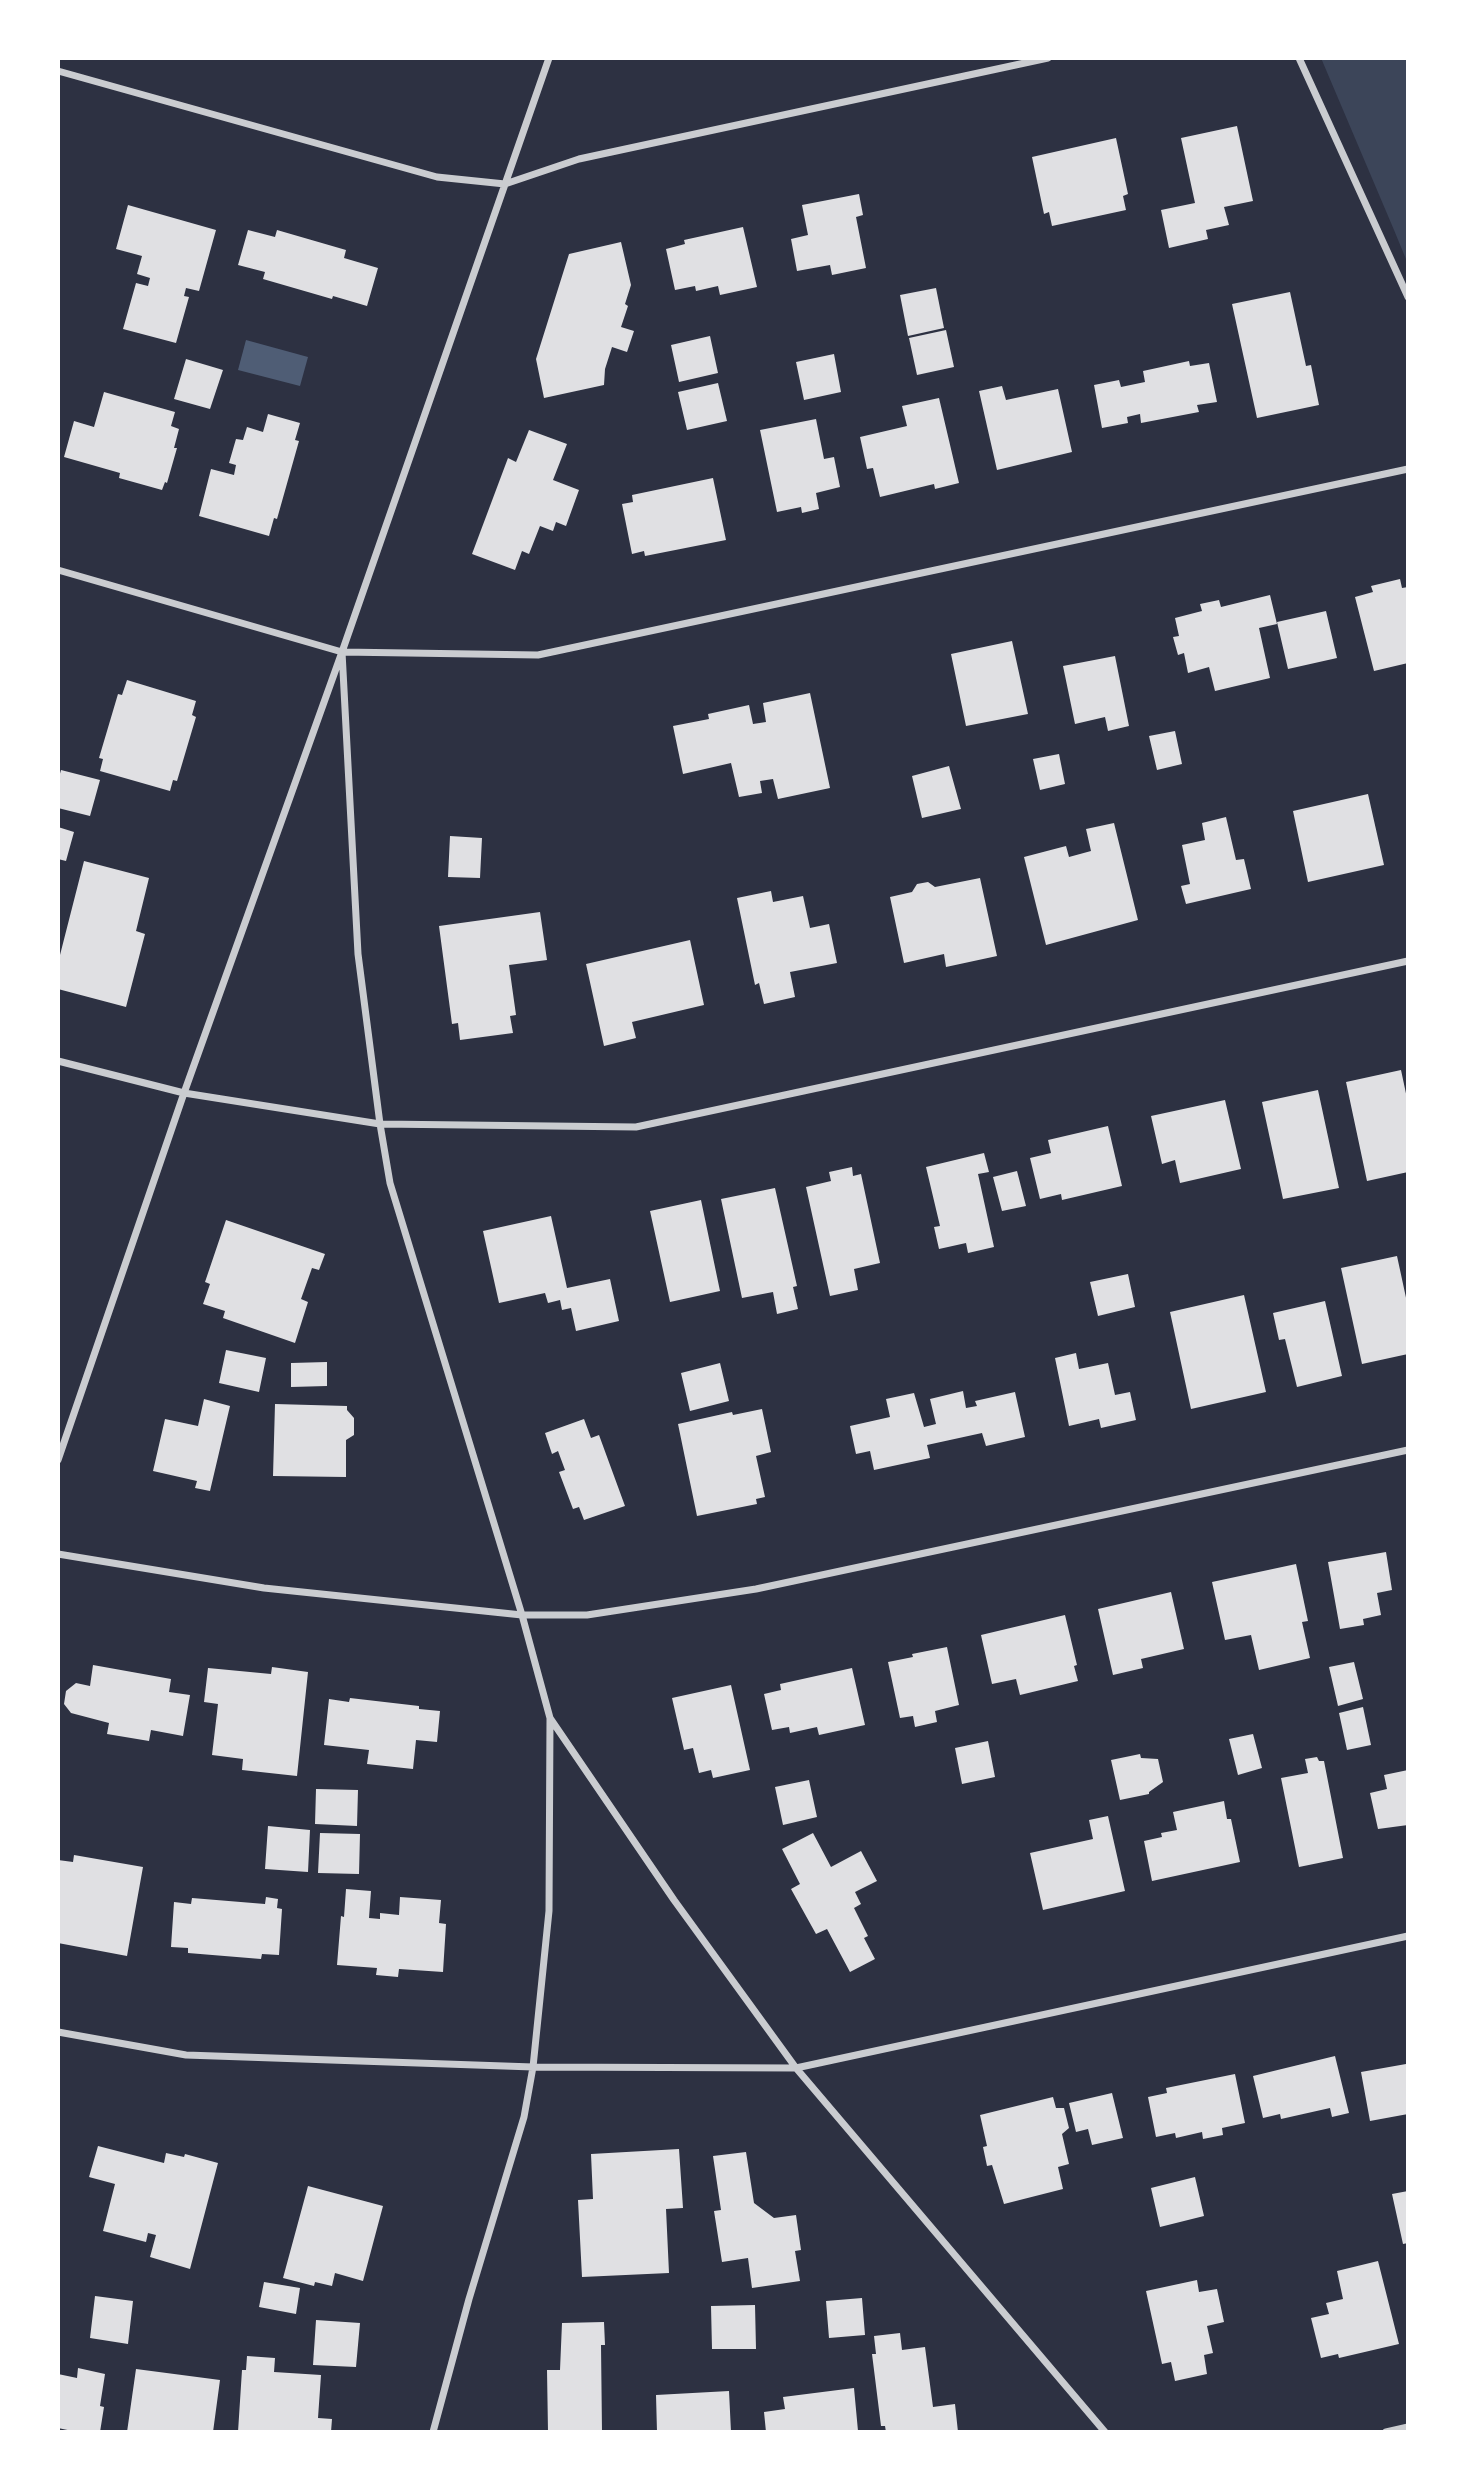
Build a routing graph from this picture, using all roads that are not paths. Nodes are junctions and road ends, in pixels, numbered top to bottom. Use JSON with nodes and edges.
{"nodes":[{"id":1,"x":549,"y":58,"type":"edge"},
{"id":2,"x":1048,"y":58,"type":"edge"},
{"id":3,"x":1299,"y":58,"type":"edge"},
{"id":4,"x":58,"y":71,"type":"edge"},
{"id":5,"x":505,"y":184,"type":"junction"},
{"id":6,"x":1408,"y":297,"type":"edge"},
{"id":7,"x":1408,"y":469,"type":"edge"},
{"id":8,"x":58,"y":570,"type":"edge"},
{"id":9,"x":342,"y":652,"type":"junction"},
{"id":10,"x":1408,"y":961,"type":"edge"},
{"id":11,"x":58,"y":1061,"type":"edge"},
{"id":12,"x":184,"y":1093,"type":"junction"},
{"id":13,"x":380,"y":1124,"type":"junction"},
{"id":14,"x":1408,"y":1450,"type":"edge"},
{"id":15,"x":58,"y":1460,"type":"edge"},
{"id":16,"x":58,"y":1554,"type":"edge"},
{"id":17,"x":522,"y":1615,"type":"junction"},
{"id":18,"x":550,"y":1718,"type":"junction"},
{"id":19,"x":1408,"y":1936,"type":"edge"},
{"id":20,"x":58,"y":2032,"type":"edge"},
{"id":21,"x":533,"y":2067,"type":"junction"},
{"id":22,"x":796,"y":2068,"type":"junction"},
{"id":23,"x":1408,"y":2427,"type":"edge"},
{"id":24,"x":433,"y":2432,"type":"edge"},
{"id":25,"x":1105,"y":2432,"type":"edge"},
{"id":26,"x":1386,"y":2432,"type":"edge"}],
"edges":[{"from":1,"to":5,"type":"street"},
{"from":2,"to":5,"type":"street"},
{"from":3,"to":6,"type":"street"},
{"from":4,"to":5,"type":"street"},
{"from":5,"to":9,"type":"street"},
{"from":7,"to":9,"type":"street"},
{"from":8,"to":9,"type":"street"},
{"from":9,"to":12,"type":"street"},
{"from":9,"to":13,"type":"street"},
{"from":10,"to":13,"type":"street"},
{"from":11,"to":12,"type":"street"},
{"from":12,"to":13,"type":"street"},
{"from":12,"to":15,"type":"street"},
{"from":13,"to":17,"type":"street"},
{"from":14,"to":17,"type":"street"},
{"from":16,"to":17,"type":"street"},
{"from":17,"to":18,"type":"street"},
{"from":18,"to":21,"type":"street"},
{"from":18,"to":22,"type":"street"},
{"from":19,"to":22,"type":"street"},
{"from":20,"to":21,"type":"street"},
{"from":21,"to":22,"type":"street"},
{"from":21,"to":24,"type":"street"},
{"from":22,"to":25,"type":"street"},
{"from":23,"to":26,"type":"street"}]}
